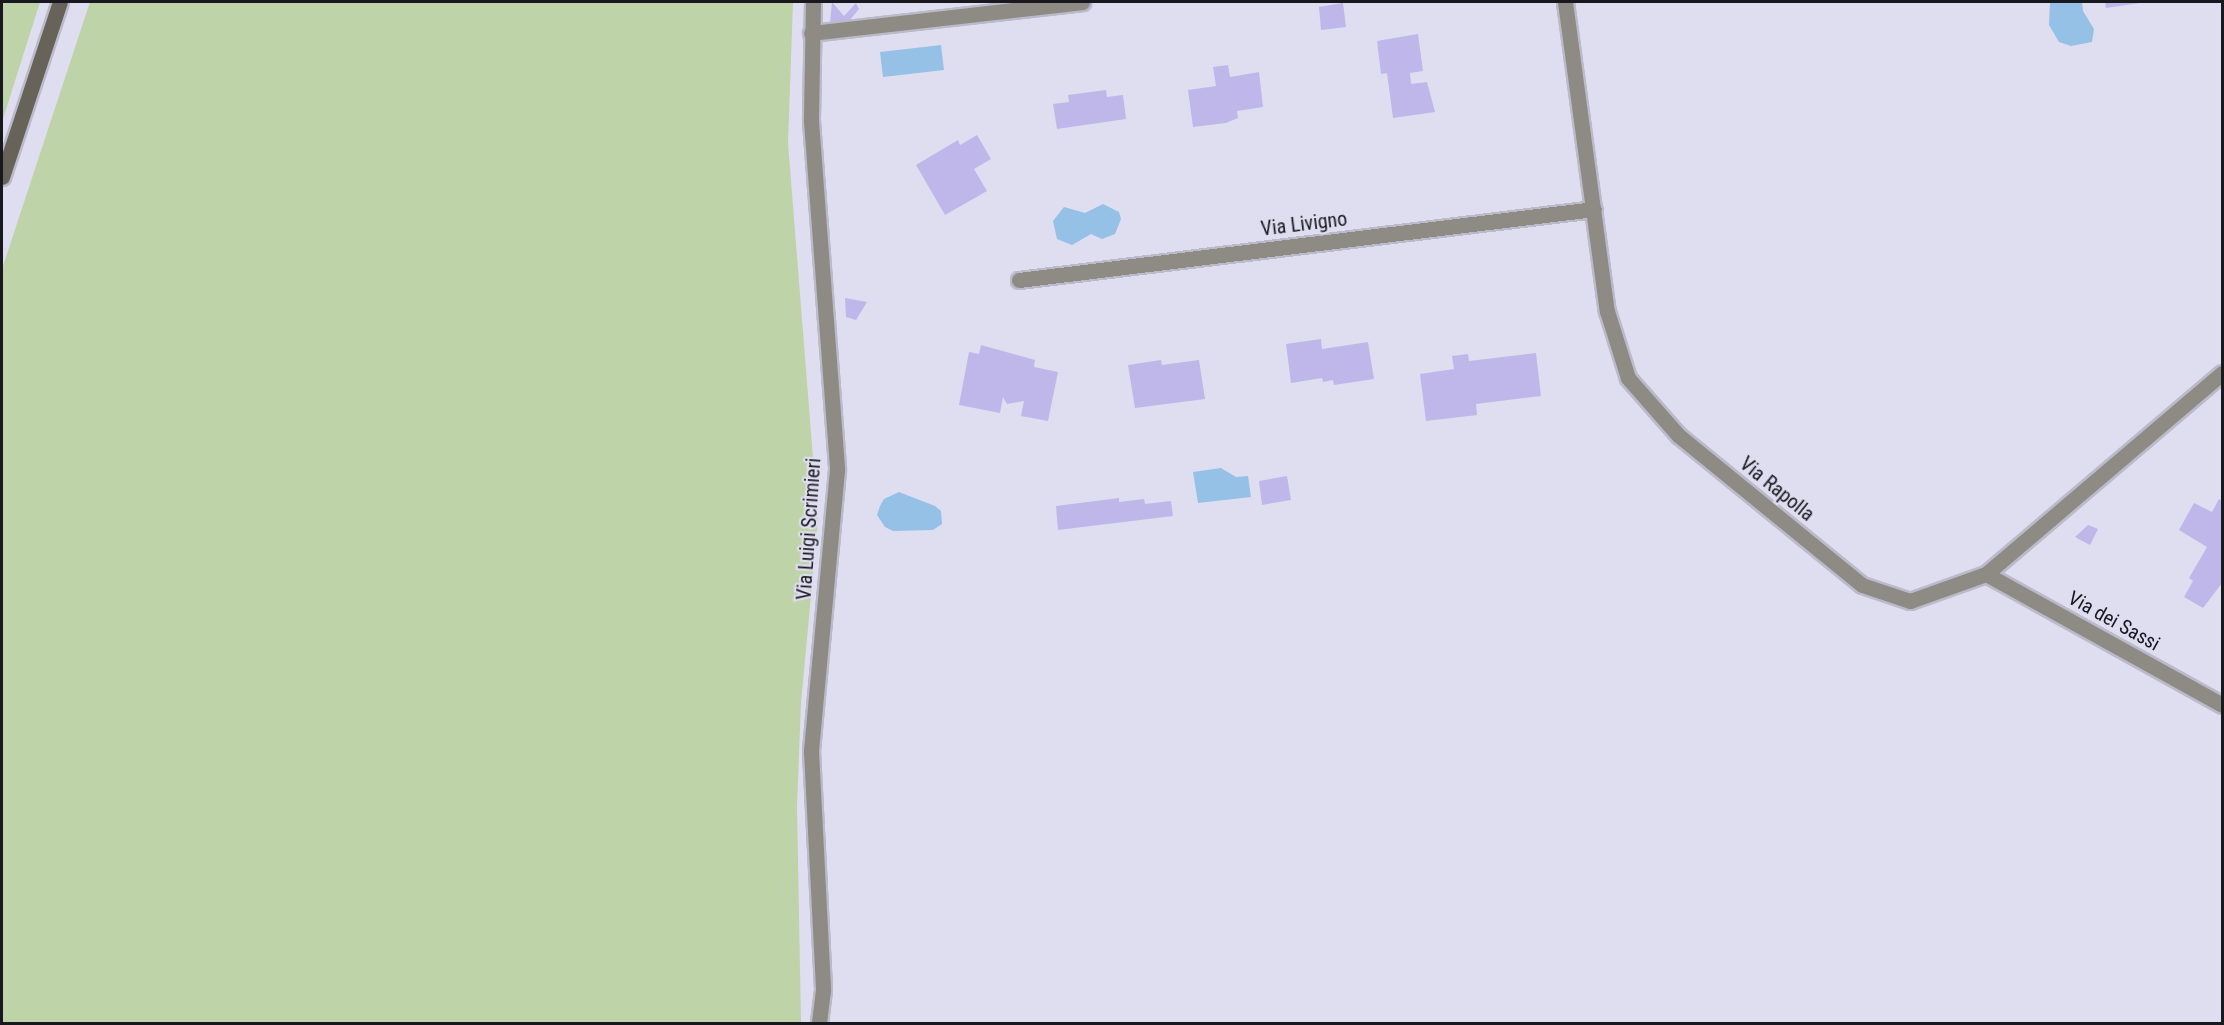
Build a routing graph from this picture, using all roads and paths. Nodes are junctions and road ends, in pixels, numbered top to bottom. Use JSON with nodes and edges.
{"nodes":[{"id":1,"x":60,"y":2,"type":"edge"},
{"id":2,"x":813,"y":2,"type":"edge"},
{"id":3,"x":1082,"y":2,"type":"edge"},
{"id":4,"x":1564,"y":2,"type":"edge"},
{"id":5,"x":811,"y":33,"type":"junction"},
{"id":6,"x":2,"y":177,"type":"edge"},
{"id":7,"x":1594,"y":209,"type":"junction"},
{"id":8,"x":1019,"y":280,"type":"dead end"},
{"id":9,"x":2223,"y":373,"type":"edge"},
{"id":10,"x":1986,"y":574,"type":"junction"},
{"id":11,"x":2223,"y":705,"type":"edge"},
{"id":12,"x":819,"y":1023,"type":"edge"}],
"edges":[{"from":1,"to":6,"type":"main road"},
{"from":2,"to":5,"type":"street","name":"Via Luigi Scrimieri"},
{"from":3,"to":5,"type":"street"},
{"from":4,"to":7,"type":"street","name":"Via Rapolla"},
{"from":5,"to":12,"type":"street","name":"Via Luigi Scrimieri"},
{"from":7,"to":8,"type":"street","name":"Via Livigno"},
{"from":7,"to":10,"type":"street","name":"Via Rapolla"},
{"from":9,"to":10,"type":"street","name":"Via Rapolla"},
{"from":10,"to":11,"type":"street","name":"Via dei Sassi"}]}
